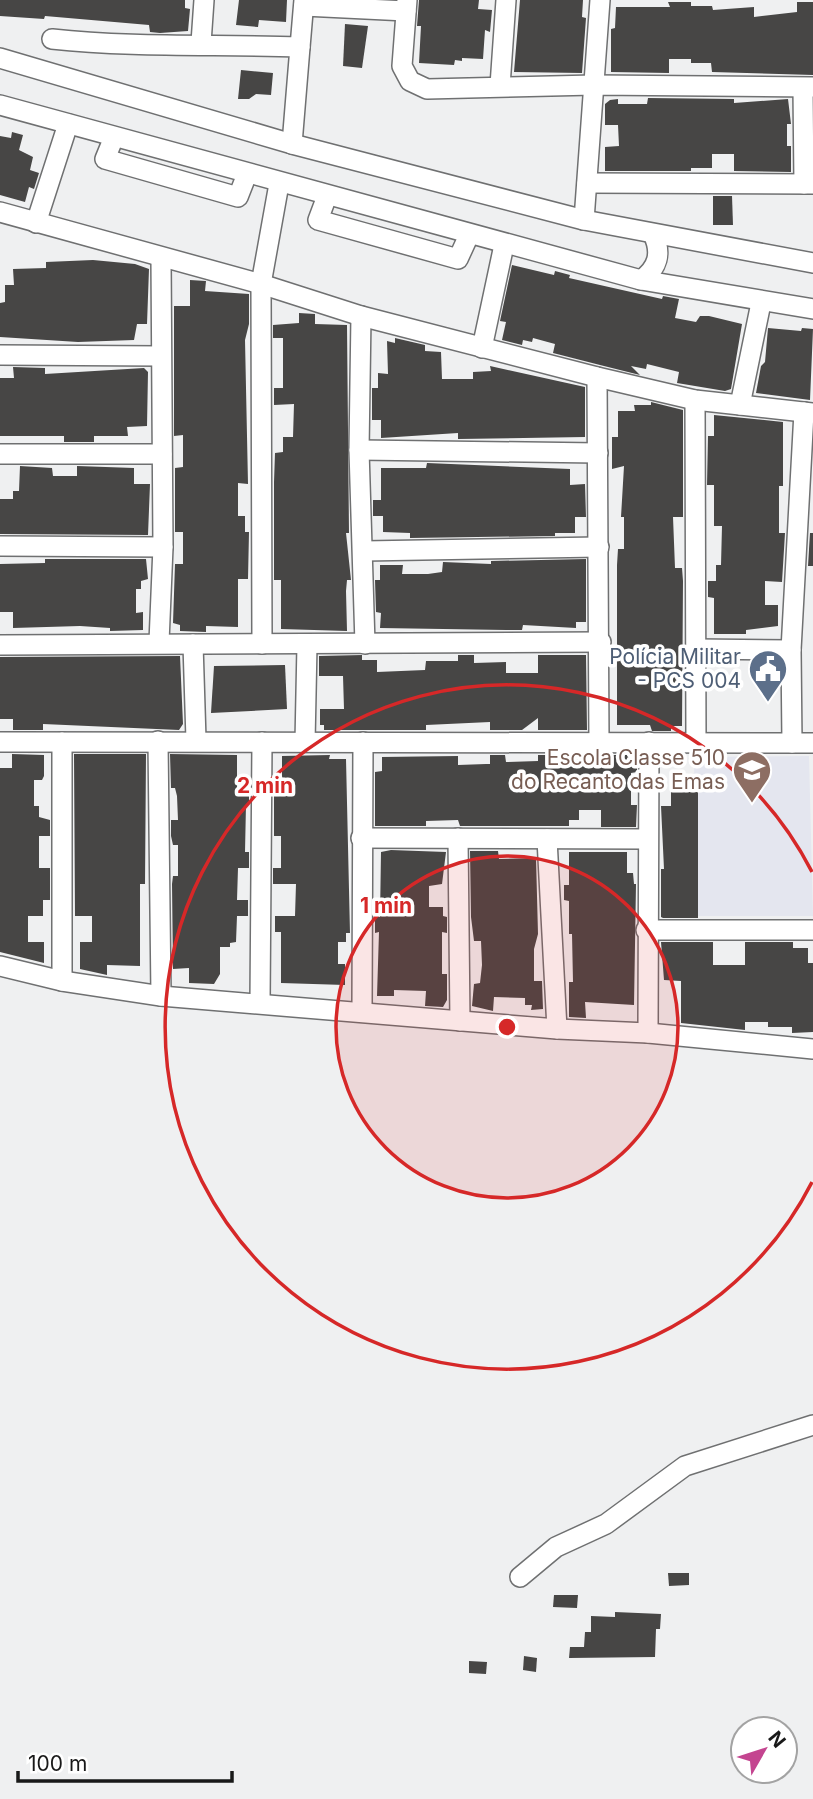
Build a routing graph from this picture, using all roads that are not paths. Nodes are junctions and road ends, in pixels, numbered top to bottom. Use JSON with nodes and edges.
{"nodes":[{"id":1,"x":204,"y":0,"type":"edge"},
{"id":2,"x":506,"y":0,"type":"edge"},
{"id":3,"x":600,"y":0,"type":"edge"},
{"id":4,"x":304,"y":3,"type":"edge"},
{"id":5,"x":407,"y":6,"type":"edge"},
{"id":6,"x":52,"y":39,"type":"dead end"},
{"id":7,"x":201,"y":43,"type":"junction"},
{"id":8,"x":300,"y":47,"type":"junction"},
{"id":9,"x":5,"y":63,"type":"edge"},
{"id":10,"x":594,"y":85,"type":"junction"},
{"id":11,"x":500,"y":86,"type":"junction"},
{"id":12,"x":808,"y":88,"type":"edge"},
{"id":13,"x":0,"y":105,"type":"edge"},
{"id":14,"x":68,"y":124,"type":"junction"},
{"id":15,"x":292,"y":144,"type":"junction"},
{"id":16,"x":587,"y":183,"type":"junction"},
{"id":17,"x":279,"y":184,"type":"junction"},
{"id":18,"x":808,"y":184,"type":"edge"},
{"id":19,"x":0,"y":212,"type":"edge"},
{"id":20,"x":584,"y":220,"type":"junction"},
{"id":21,"x":36,"y":223,"type":"junction"},
{"id":22,"x":653,"y":234,"type":"junction"},
{"id":23,"x":504,"y":245,"type":"junction"},
{"id":24,"x":160,"y":258,"type":"junction"},
{"id":25,"x":813,"y":263,"type":"edge"},
{"id":26,"x":641,"y":280,"type":"junction"},
{"id":27,"x":261,"y":284,"type":"junction"},
{"id":28,"x":761,"y":303,"type":"junction"},
{"id":29,"x":813,"y":309,"type":"edge"},
{"id":30,"x":361,"y":316,"type":"junction"},
{"id":31,"x":482,"y":348,"type":"junction"},
{"id":32,"x":0,"y":355,"type":"edge"},
{"id":33,"x":161,"y":356,"type":"junction"},
{"id":34,"x":597,"y":377,"type":"junction"},
{"id":35,"x":695,"y":400,"type":"junction"},
{"id":36,"x":740,"y":405,"type":"junction"},
{"id":37,"x":809,"y":412,"type":"edge"},
{"id":38,"x":359,"y":450,"type":"junction"},
{"id":39,"x":598,"y":453,"type":"junction"},
{"id":40,"x":0,"y":454,"type":"edge"},
{"id":41,"x":162,"y":454,"type":"junction"},
{"id":42,"x":0,"y":546,"type":"edge"},
{"id":43,"x":163,"y":547,"type":"junction"},
{"id":44,"x":599,"y":547,"type":"junction"},
{"id":45,"x":364,"y":551,"type":"junction"},
{"id":46,"x":159,"y":642,"type":"junction"},
{"id":47,"x":601,"y":642,"type":"junction"},
{"id":48,"x":193,"y":644,"type":"junction"},
{"id":49,"x":262,"y":644,"type":"junction"},
{"id":50,"x":365,"y":644,"type":"junction"},
{"id":51,"x":0,"y":645,"type":"edge"},
{"id":52,"x":307,"y":645,"type":"junction"},
{"id":53,"x":696,"y":649,"type":"junction"},
{"id":54,"x":791,"y":650,"type":"junction"},
{"id":55,"x":196,"y":740,"type":"junction"},
{"id":56,"x":158,"y":741,"type":"junction"},
{"id":57,"x":0,"y":742,"type":"edge"},
{"id":58,"x":62,"y":742,"type":"junction"},
{"id":59,"x":262,"y":742,"type":"junction"},
{"id":60,"x":305,"y":742,"type":"junction"},
{"id":61,"x":363,"y":742,"type":"junction"},
{"id":62,"x":649,"y":742,"type":"junction"},
{"id":63,"x":599,"y":743,"type":"junction"},
{"id":64,"x":696,"y":743,"type":"junction"},
{"id":65,"x":792,"y":743,"type":"junction"},
{"id":66,"x":813,"y":743,"type":"edge"},
{"id":67,"x":361,"y":838,"type":"junction"},
{"id":68,"x":458,"y":838,"type":"junction"},
{"id":69,"x":547,"y":839,"type":"junction"},
{"id":70,"x":647,"y":839,"type":"junction"},
{"id":71,"x":646,"y":930,"type":"junction"},
{"id":72,"x":813,"y":930,"type":"edge"},
{"id":73,"x":0,"y":966,"type":"edge"},
{"id":74,"x":62,"y":981,"type":"junction"},
{"id":75,"x":161,"y":996,"type":"junction"},
{"id":76,"x":260,"y":1003,"type":"junction"},
{"id":77,"x":362,"y":1012,"type":"junction"},
{"id":78,"x":460,"y":1021,"type":"junction"},
{"id":79,"x":557,"y":1030,"type":"junction"},
{"id":80,"x":648,"y":1033,"type":"junction"},
{"id":81,"x":813,"y":1049,"type":"edge"},
{"id":82,"x":813,"y":1425,"type":"edge"},
{"id":83,"x":520,"y":1577,"type":"dead end"}],
"edges":[{"from":1,"to":7,"type":"street"},
{"from":2,"to":11,"type":"street"},
{"from":3,"to":10,"type":"street"},
{"from":4,"to":5,"type":"street"},
{"from":4,"to":8,"type":"street"},
{"from":5,"to":11,"type":"street"},
{"from":6,"to":7,"type":"street"},
{"from":7,"to":8,"type":"street"},
{"from":8,"to":15,"type":"street"},
{"from":9,"to":15,"type":"street"},
{"from":10,"to":11,"type":"street"},
{"from":10,"to":12,"type":"street"},
{"from":10,"to":16,"type":"street"},
{"from":12,"to":18,"type":"street"},
{"from":13,"to":14,"type":"street"},
{"from":14,"to":17,"type":"street"},
{"from":14,"to":21,"type":"street"},
{"from":15,"to":20,"type":"street"},
{"from":16,"to":18,"type":"street"},
{"from":16,"to":20,"type":"street"},
{"from":17,"to":23,"type":"street"},
{"from":17,"to":27,"type":"street"},
{"from":19,"to":21,"type":"street"},
{"from":20,"to":22,"type":"street"},
{"from":21,"to":24,"type":"street"},
{"from":22,"to":25,"type":"street"},
{"from":22,"to":26,"type":"street"},
{"from":23,"to":26,"type":"street"},
{"from":23,"to":31,"type":"street"},
{"from":24,"to":27,"type":"street"},
{"from":24,"to":33,"type":"street"},
{"from":26,"to":28,"type":"street"},
{"from":27,"to":30,"type":"street"},
{"from":27,"to":49,"type":"street"},
{"from":28,"to":29,"type":"street"},
{"from":28,"to":36,"type":"street"},
{"from":30,"to":31,"type":"street"},
{"from":30,"to":38,"type":"street"},
{"from":31,"to":34,"type":"street"},
{"from":32,"to":33,"type":"street"},
{"from":33,"to":41,"type":"street"},
{"from":34,"to":35,"type":"street"},
{"from":34,"to":39,"type":"street"},
{"from":35,"to":36,"type":"street"},
{"from":35,"to":53,"type":"street"},
{"from":36,"to":37,"type":"street"},
{"from":37,"to":54,"type":"street"},
{"from":38,"to":39,"type":"street"},
{"from":38,"to":45,"type":"street"},
{"from":39,"to":44,"type":"street"},
{"from":40,"to":41,"type":"street"},
{"from":41,"to":43,"type":"street"},
{"from":42,"to":43,"type":"street"},
{"from":43,"to":46,"type":"street"},
{"from":44,"to":45,"type":"street"},
{"from":44,"to":47,"type":"street"},
{"from":45,"to":50,"type":"street"},
{"from":46,"to":48,"type":"street"},
{"from":46,"to":51,"type":"street"},
{"from":47,"to":50,"type":"street"},
{"from":47,"to":63,"type":"street"},
{"from":48,"to":49,"type":"street"},
{"from":48,"to":55,"type":"street"},
{"from":49,"to":52,"type":"street"},
{"from":50,"to":52,"type":"street"},
{"from":52,"to":60,"type":"street"},
{"from":53,"to":54,"type":"street"},
{"from":53,"to":64,"type":"street"},
{"from":54,"to":65,"type":"street"},
{"from":55,"to":56,"type":"street"},
{"from":55,"to":59,"type":"street"},
{"from":56,"to":58,"type":"street"},
{"from":56,"to":75,"type":"street"},
{"from":57,"to":58,"type":"street"},
{"from":58,"to":74,"type":"street"},
{"from":59,"to":60,"type":"street"},
{"from":59,"to":76,"type":"street"},
{"from":60,"to":61,"type":"street"},
{"from":61,"to":63,"type":"street"},
{"from":61,"to":67,"type":"street"},
{"from":62,"to":63,"type":"street"},
{"from":62,"to":64,"type":"street"},
{"from":62,"to":70,"type":"street"},
{"from":64,"to":65,"type":"street"},
{"from":65,"to":66,"type":"street"},
{"from":67,"to":68,"type":"street"},
{"from":67,"to":77,"type":"street"},
{"from":68,"to":69,"type":"street"},
{"from":68,"to":78,"type":"street"},
{"from":69,"to":70,"type":"street"},
{"from":69,"to":79,"type":"street"},
{"from":70,"to":71,"type":"street"},
{"from":71,"to":72,"type":"street"},
{"from":71,"to":80,"type":"street"},
{"from":73,"to":74,"type":"street"},
{"from":74,"to":75,"type":"street"},
{"from":75,"to":76,"type":"street"},
{"from":76,"to":77,"type":"street"},
{"from":77,"to":78,"type":"street"},
{"from":78,"to":79,"type":"street"},
{"from":79,"to":80,"type":"street"},
{"from":80,"to":81,"type":"street"},
{"from":82,"to":83,"type":"street"}]}
